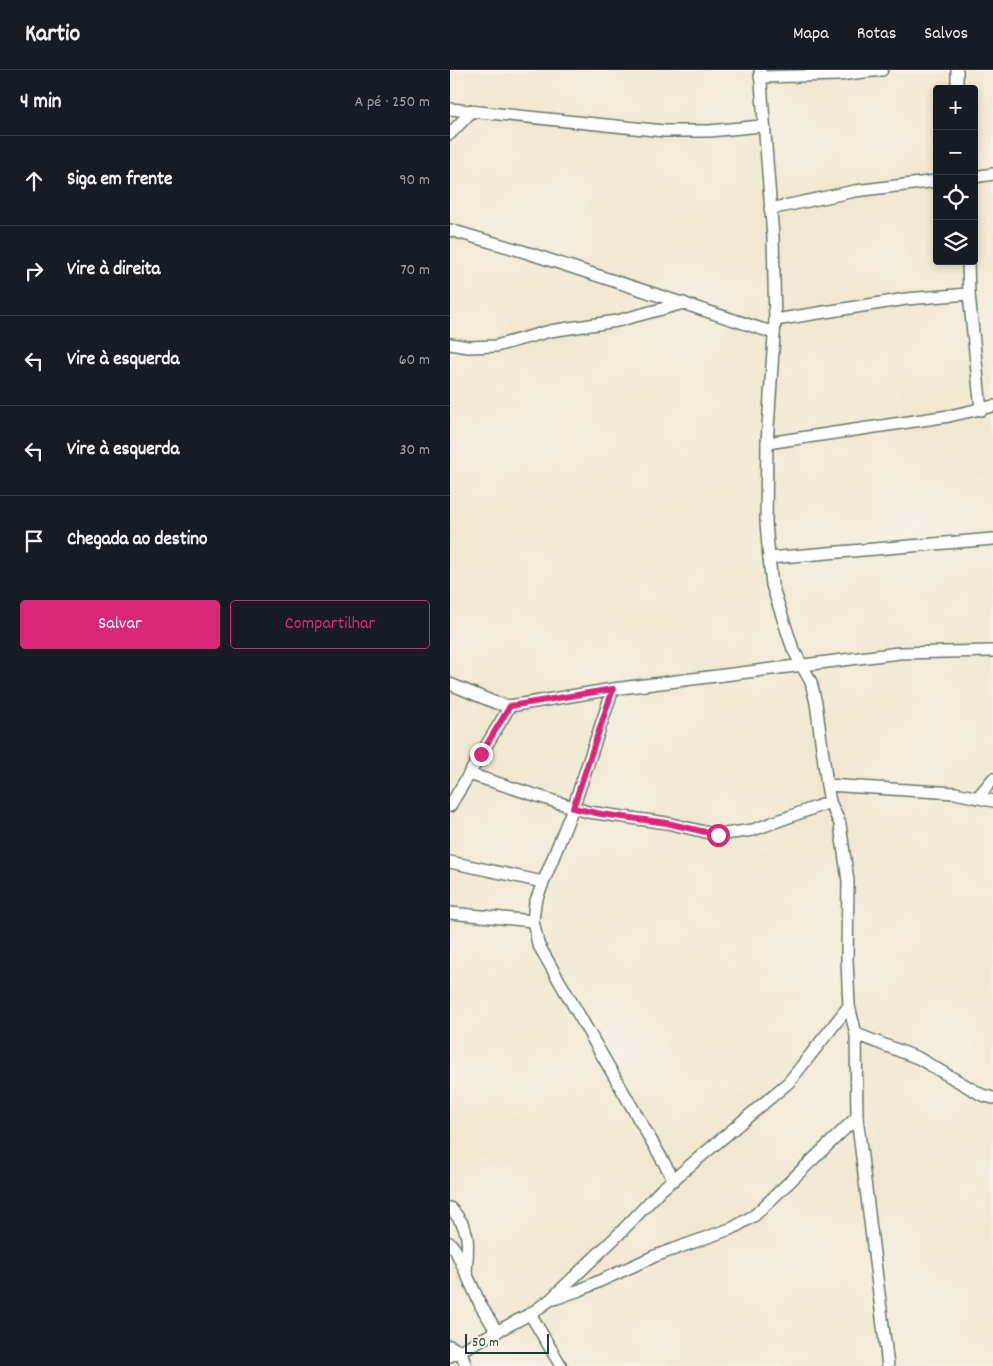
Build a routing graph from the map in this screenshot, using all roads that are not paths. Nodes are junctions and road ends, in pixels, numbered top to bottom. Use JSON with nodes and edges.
{"nodes":[{"id":1,"x":882,"y":70,"type":"edge"},
{"id":2,"x":956,"y":71,"type":"edge"},
{"id":3,"x":760,"y":74,"type":"edge"},
{"id":4,"x":957,"y":85,"type":"edge"},
{"id":5,"x":450,"y":110,"type":"edge"},
{"id":6,"x":471,"y":112,"type":"junction"},
{"id":7,"x":762,"y":126,"type":"junction"},
{"id":8,"x":450,"y":134,"type":"edge"},
{"id":9,"x":993,"y":174,"type":"edge"},
{"id":10,"x":978,"y":176,"type":"edge"},
{"id":11,"x":933,"y":181,"type":"edge"},
{"id":12,"x":770,"y":209,"type":"junction"},
{"id":13,"x":450,"y":230,"type":"edge"},
{"id":14,"x":968,"y":265,"type":"edge"},
{"id":15,"x":969,"y":294,"type":"junction"},
{"id":16,"x":684,"y":304,"type":"junction"},
{"id":17,"x":774,"y":320,"type":"junction"},
{"id":18,"x":774,"y":333,"type":"junction"},
{"id":19,"x":450,"y":344,"type":"edge"},
{"id":20,"x":993,"y":406,"type":"edge"},
{"id":21,"x":981,"y":410,"type":"junction"},
{"id":22,"x":767,"y":443,"type":"junction"},
{"id":23,"x":993,"y":539,"type":"edge"},
{"id":24,"x":769,"y":558,"type":"junction"},
{"id":25,"x":993,"y":651,"type":"edge"},
{"id":26,"x":802,"y":665,"type":"junction"},
{"id":27,"x":450,"y":684,"type":"edge"},
{"id":28,"x":613,"y":689,"type":"junction"},
{"id":29,"x":510,"y":706,"type":"junction"},
{"id":30,"x":469,"y":774,"type":"junction"},
{"id":31,"x":993,"y":778,"type":"edge"},
{"id":32,"x":827,"y":785,"type":"junction"},
{"id":33,"x":455,"y":788,"type":"edge"},
{"id":34,"x":978,"y":797,"type":"junction"},
{"id":35,"x":993,"y":801,"type":"edge"},
{"id":36,"x":830,"y":802,"type":"junction"},
{"id":37,"x":450,"y":806,"type":"edge"},
{"id":38,"x":573,"y":808,"type":"junction"},
{"id":39,"x":450,"y":862,"type":"edge"},
{"id":40,"x":543,"y":882,"type":"junction"},
{"id":41,"x":450,"y":913,"type":"edge"},
{"id":42,"x":533,"y":921,"type":"junction"},
{"id":43,"x":849,"y":1006,"type":"junction"},
{"id":44,"x":856,"y":1034,"type":"junction"},
{"id":45,"x":993,"y":1098,"type":"edge"},
{"id":46,"x":857,"y":1117,"type":"junction"},
{"id":47,"x":674,"y":1180,"type":"junction"},
{"id":48,"x":450,"y":1208,"type":"edge"},
{"id":49,"x":450,"y":1243,"type":"edge"},
{"id":50,"x":466,"y":1274,"type":"junction"},
{"id":51,"x":550,"y":1300,"type":"junction"},
{"id":52,"x":530,"y":1314,"type":"junction"},
{"id":53,"x":497,"y":1332,"type":"junction"},
{"id":54,"x":450,"y":1346,"type":"edge"},
{"id":55,"x":455,"y":1354,"type":"edge"},
{"id":56,"x":466,"y":1366,"type":"edge"},
{"id":57,"x":561,"y":1366,"type":"edge"},
{"id":58,"x":888,"y":1366,"type":"edge"}],
"edges":[{"from":1,"to":3,"type":"street"},
{"from":2,"to":4,"type":"street"},
{"from":3,"to":7,"type":"street"},
{"from":5,"to":6,"type":"street"},
{"from":6,"to":7,"type":"street"},
{"from":6,"to":8,"type":"street"},
{"from":7,"to":12,"type":"street"},
{"from":9,"to":10,"type":"street"},
{"from":11,"to":12,"type":"street"},
{"from":12,"to":17,"type":"street"},
{"from":13,"to":16,"type":"street"},
{"from":14,"to":15,"type":"street"},
{"from":15,"to":17,"type":"street"},
{"from":15,"to":21,"type":"street"},
{"from":16,"to":18,"type":"street"},
{"from":16,"to":19,"type":"street"},
{"from":17,"to":18,"type":"street"},
{"from":18,"to":22,"type":"street"},
{"from":20,"to":21,"type":"street"},
{"from":21,"to":22,"type":"street"},
{"from":22,"to":24,"type":"street"},
{"from":23,"to":24,"type":"street"},
{"from":24,"to":26,"type":"street"},
{"from":25,"to":26,"type":"street"},
{"from":26,"to":28,"type":"street"},
{"from":26,"to":32,"type":"street"},
{"from":27,"to":29,"type":"street"},
{"from":28,"to":29,"type":"street"},
{"from":28,"to":38,"type":"street"},
{"from":29,"to":30,"type":"street"},
{"from":30,"to":33,"type":"street"},
{"from":30,"to":38,"type":"street"},
{"from":31,"to":34,"type":"street"},
{"from":32,"to":34,"type":"street"},
{"from":32,"to":36,"type":"street"},
{"from":33,"to":37,"type":"street"},
{"from":34,"to":35,"type":"street"},
{"from":36,"to":38,"type":"street"},
{"from":36,"to":43,"type":"street"},
{"from":38,"to":40,"type":"street"},
{"from":39,"to":40,"type":"street"},
{"from":40,"to":42,"type":"street"},
{"from":41,"to":42,"type":"street"},
{"from":42,"to":47,"type":"street"},
{"from":43,"to":44,"type":"street"},
{"from":43,"to":47,"type":"street"},
{"from":44,"to":45,"type":"street"},
{"from":44,"to":46,"type":"street"},
{"from":46,"to":51,"type":"street"},
{"from":46,"to":58,"type":"street"},
{"from":47,"to":51,"type":"street"},
{"from":48,"to":50,"type":"street"},
{"from":49,"to":50,"type":"street"},
{"from":50,"to":53,"type":"street"},
{"from":51,"to":52,"type":"street"},
{"from":52,"to":53,"type":"street"},
{"from":52,"to":57,"type":"street"},
{"from":53,"to":55,"type":"street"},
{"from":54,"to":55,"type":"street"},
{"from":55,"to":56,"type":"street"}]}
